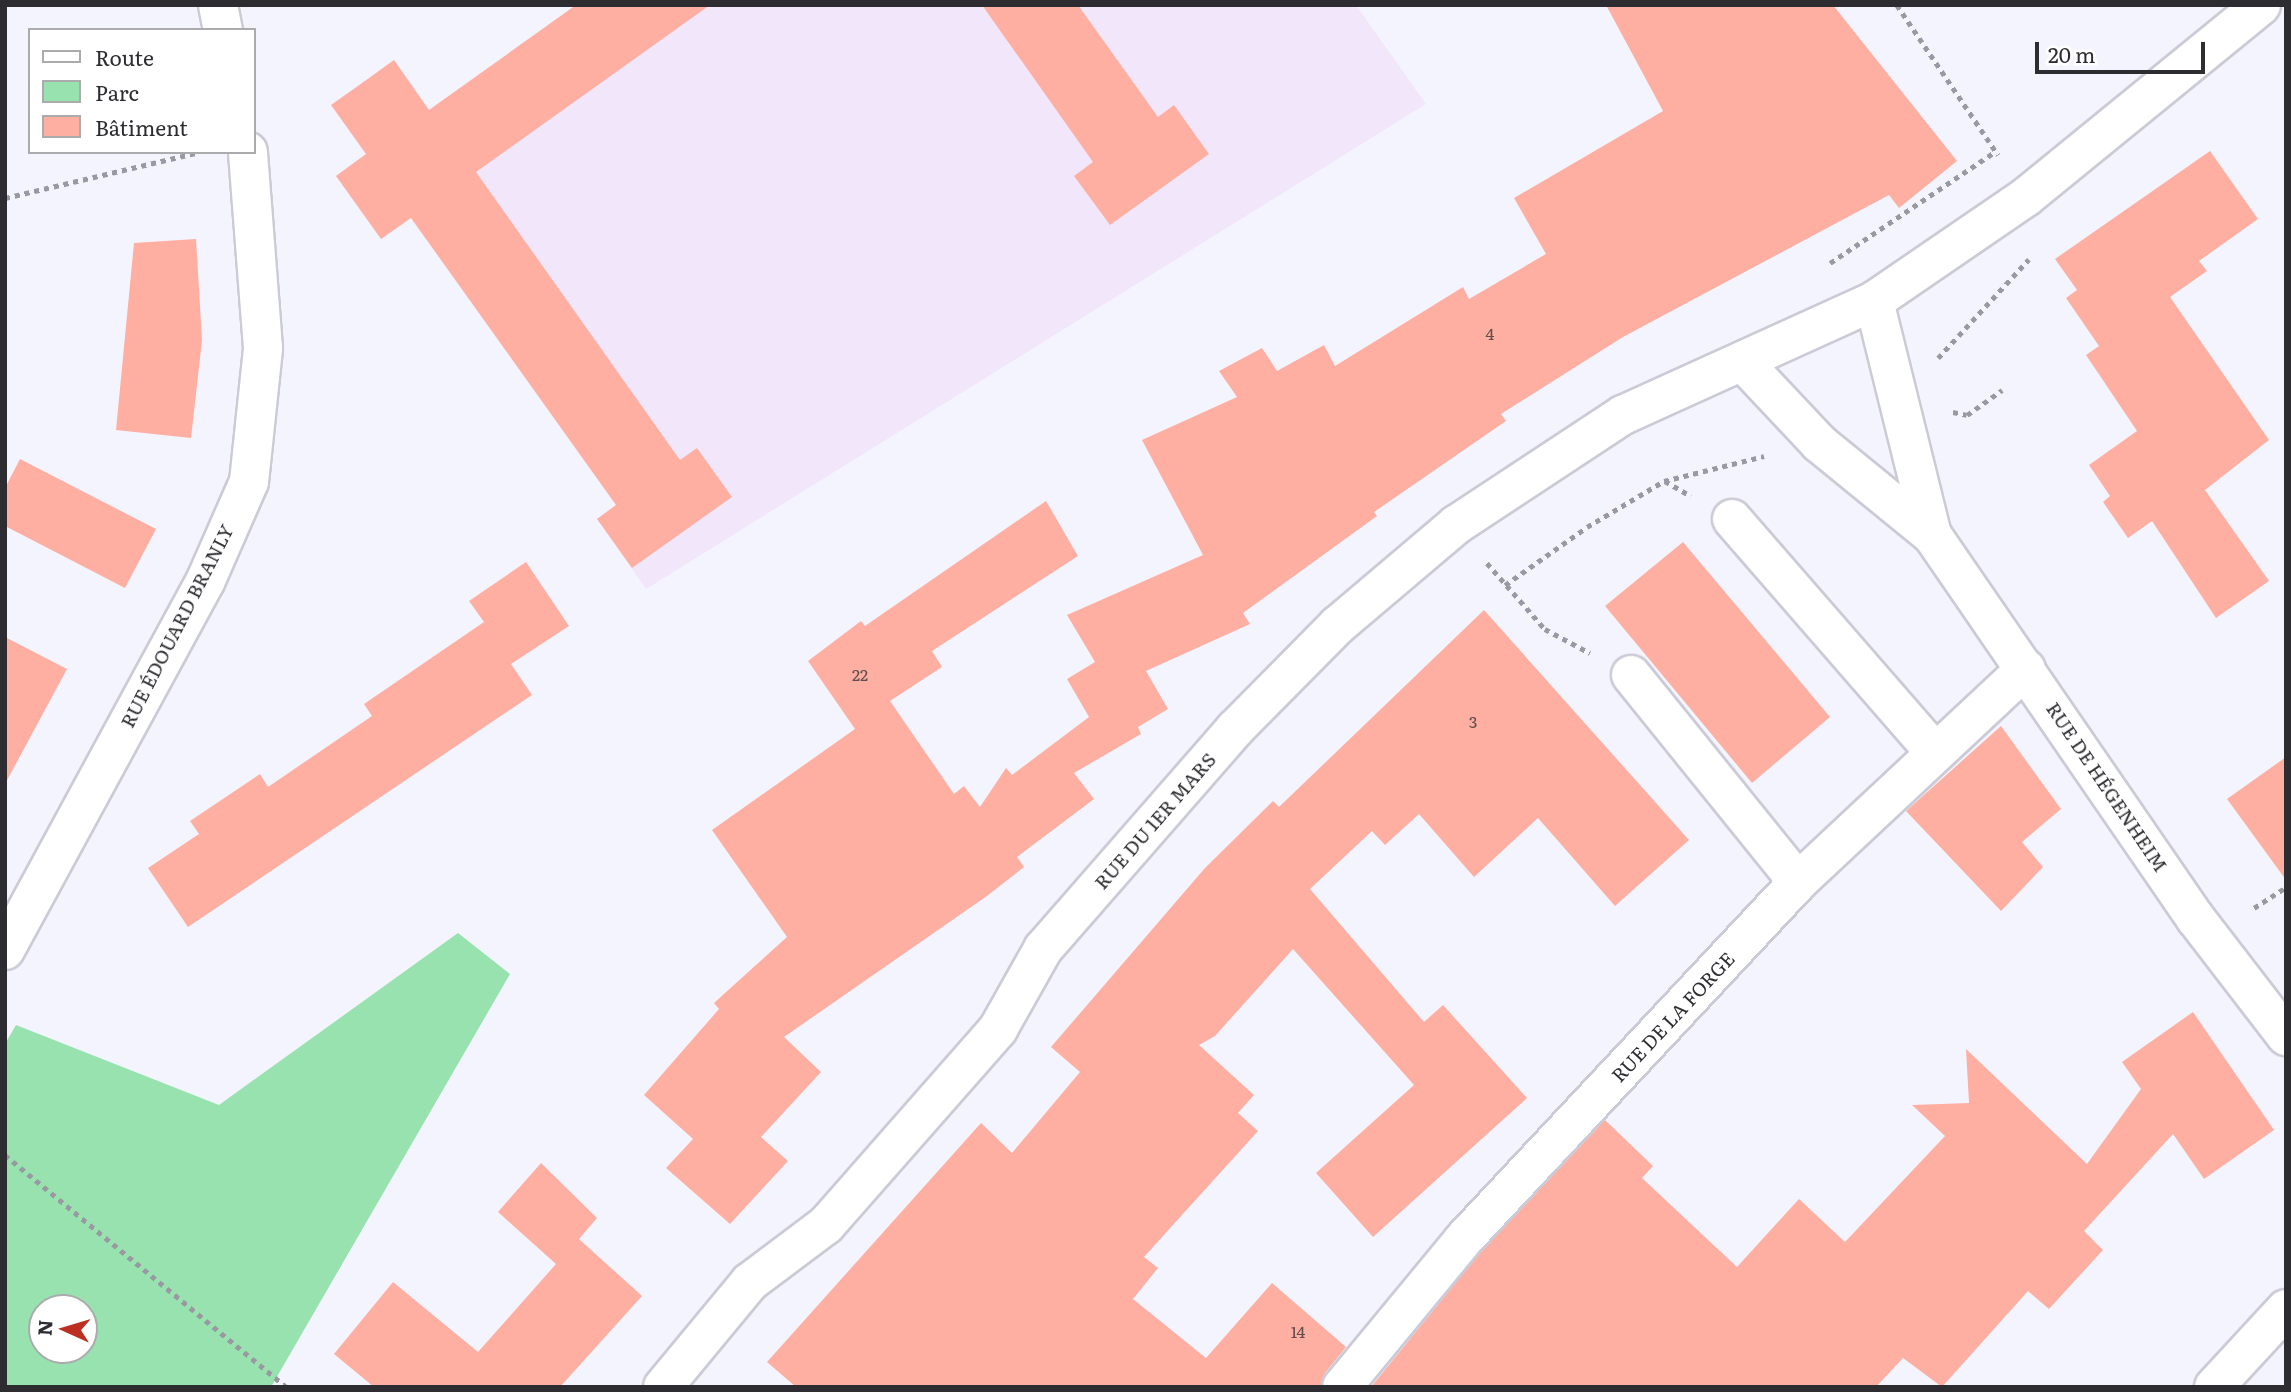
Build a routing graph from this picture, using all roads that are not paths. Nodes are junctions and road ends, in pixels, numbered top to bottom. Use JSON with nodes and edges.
{"nodes":[{"id":1,"x":218,"y":5,"type":"edge"},
{"id":2,"x":2261,"y":5,"type":"edge"},
{"id":3,"x":223,"y":28,"type":"edge"},
{"id":4,"x":248,"y":154,"type":"edge"},
{"id":5,"x":1874,"y":301,"type":"junction"},
{"id":6,"x":1744,"y":363,"type":"junction"},
{"id":7,"x":1732,"y":519,"type":"dead end"},
{"id":8,"x":1932,"y":535,"type":"junction"},
{"id":9,"x":2026,"y":669,"type":"junction"},
{"id":10,"x":1631,"y":676,"type":"road end"},
{"id":11,"x":1934,"y":751,"type":"junction"},
{"id":12,"x":1798,"y":882,"type":"junction"},
{"id":13,"x":5,"y":950,"type":"edge"},
{"id":14,"x":2286,"y":1036,"type":"edge"},
{"id":15,"x":2286,"y":1309,"type":"edge"},
{"id":16,"x":2233,"y":1379,"type":"edge"},
{"id":17,"x":663,"y":1387,"type":"edge"},
{"id":18,"x":1342,"y":1387,"type":"edge"}],
"edges":[{"from":1,"to":3,"type":"main road"},
{"from":2,"to":5,"type":"main road","name":"RUE DU 1ER MARS"},
{"from":4,"to":13,"type":"main road","name":"RUE ÉDOUARD BRANLY"},
{"from":5,"to":6,"type":"main road","name":"RUE DU 1ER MARS"},
{"from":5,"to":8,"type":"main road","name":"RUE DE HÉGENHEIM"},
{"from":6,"to":8,"type":"main road","name":"RUE DE HÉGENHEIM"},
{"from":6,"to":17,"type":"main road","name":"RUE DU 1ER MARS"},
{"from":7,"to":11,"type":"main road"},
{"from":8,"to":9,"type":"main road","name":"RUE DE HÉGENHEIM"},
{"from":9,"to":11,"type":"main road","name":"RUE DE LA FORGE"},
{"from":9,"to":14,"type":"main road","name":"RUE DE HÉGENHEIM"},
{"from":10,"to":12,"type":"main road"},
{"from":11,"to":12,"type":"main road","name":"RUE DE LA FORGE"},
{"from":12,"to":18,"type":"main road","name":"RUE DE LA FORGE"},
{"from":15,"to":16,"type":"main road"}]}
